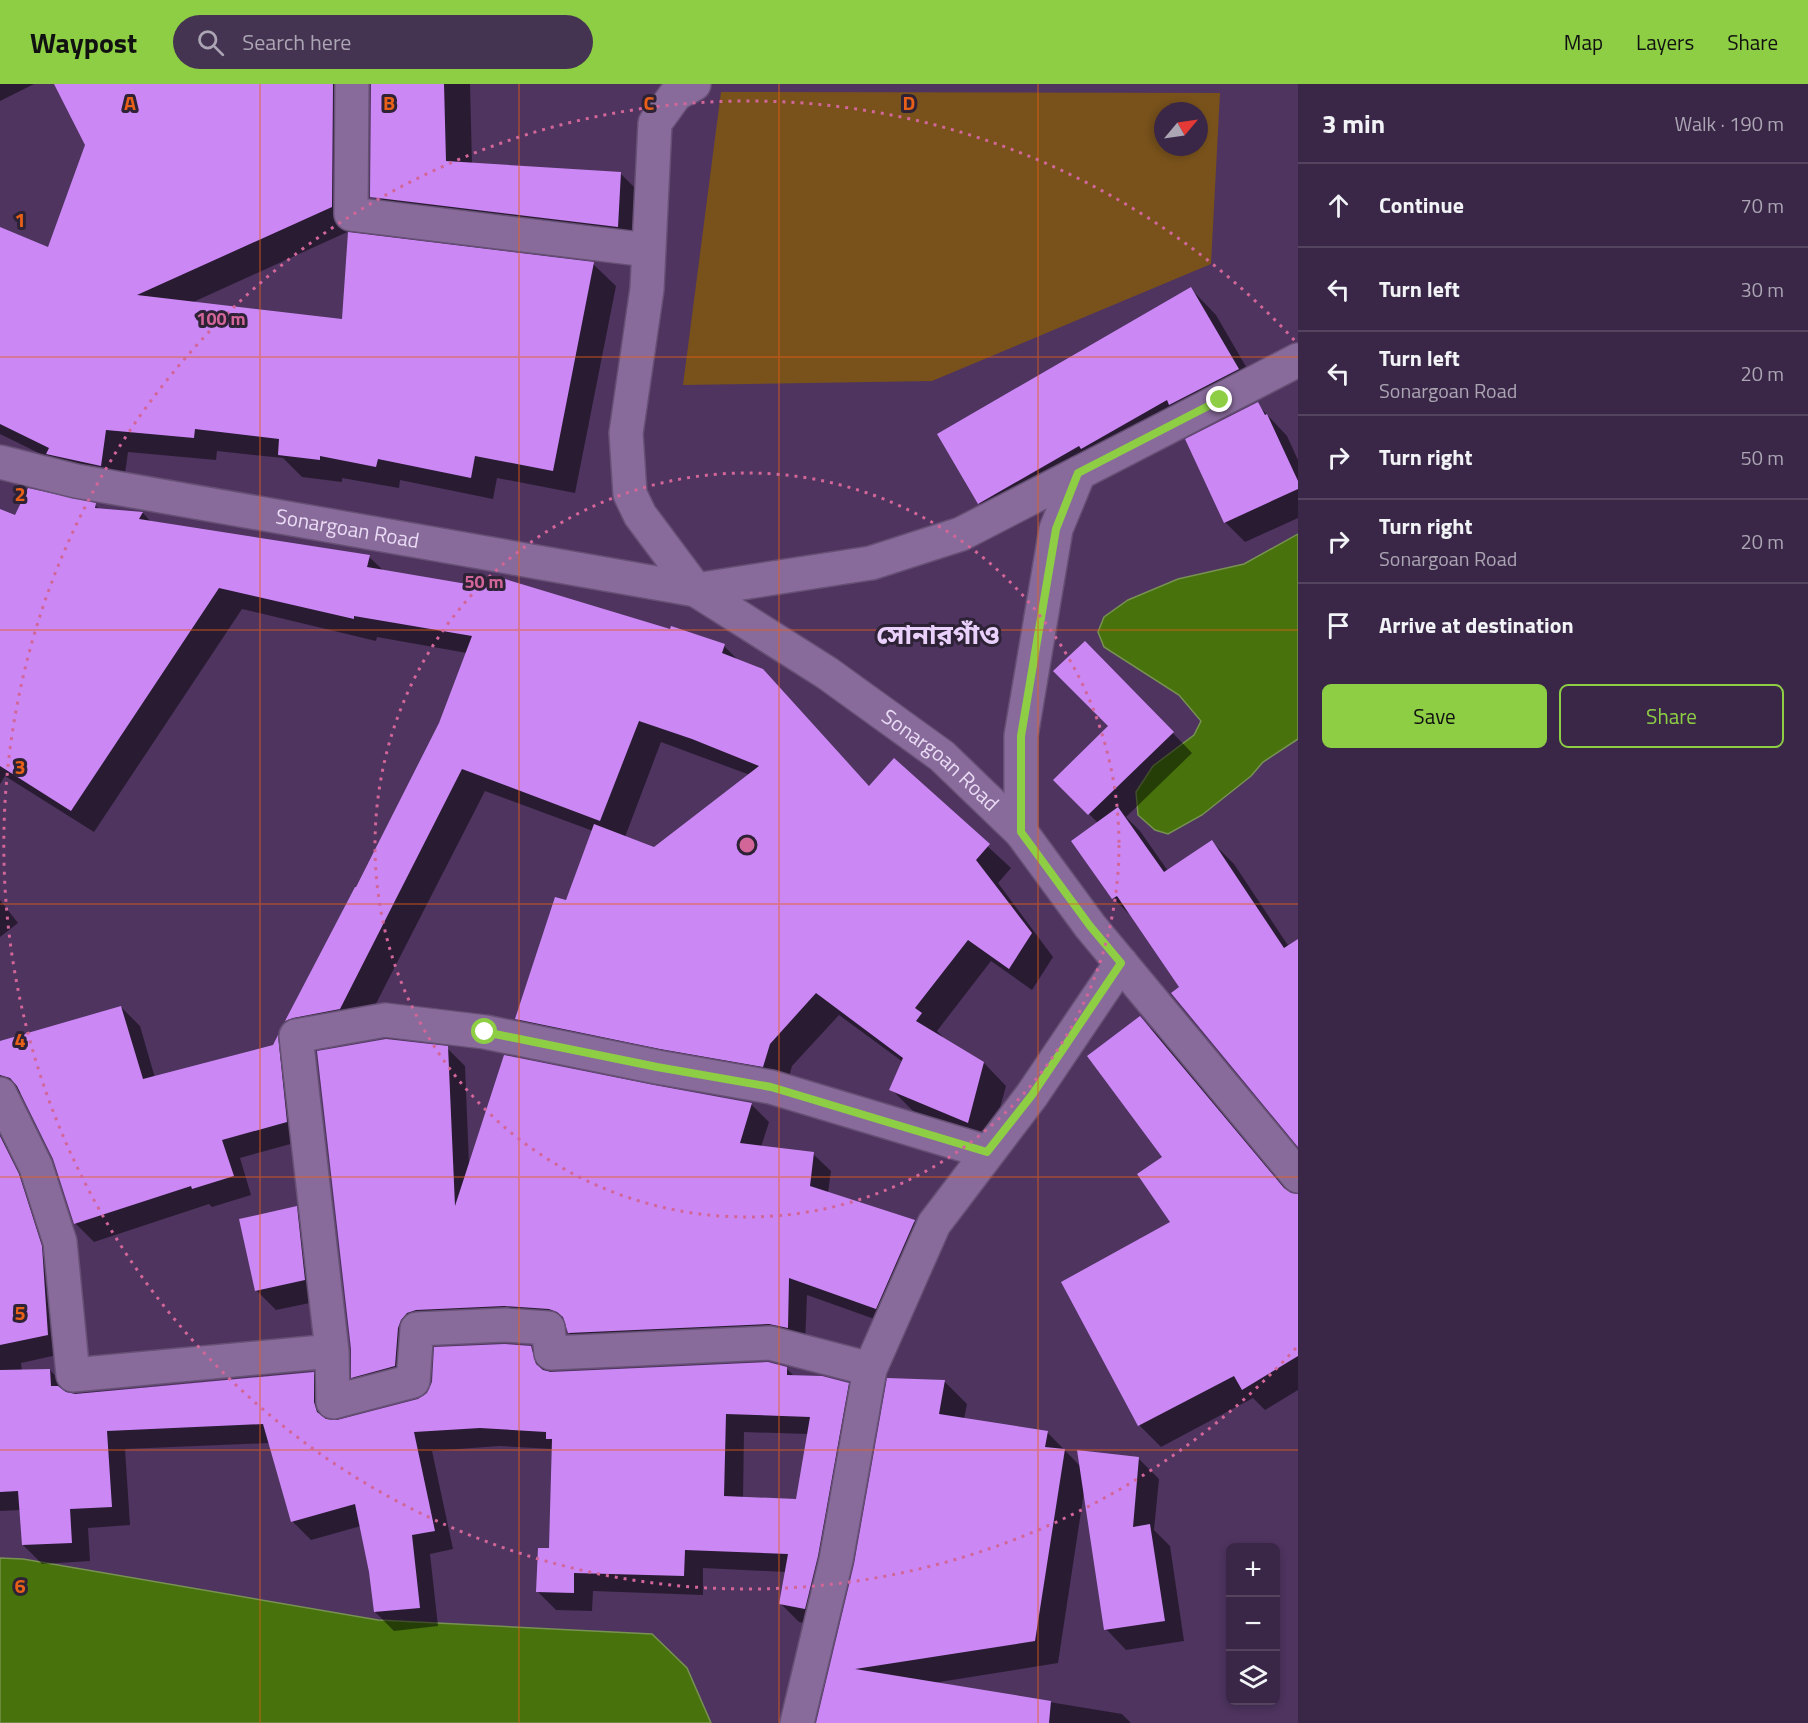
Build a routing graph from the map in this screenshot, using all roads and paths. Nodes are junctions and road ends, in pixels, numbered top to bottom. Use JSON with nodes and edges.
{"nodes":[{"id":1,"x":352,"y":84,"type":"edge"},
{"id":2,"x":694,"y":84,"type":"edge"},
{"id":3,"x":648,"y":250,"type":"junction"},
{"id":4,"x":1298,"y":360,"type":"edge"},
{"id":5,"x":0,"y":462,"type":"edge"},
{"id":6,"x":1078,"y":473,"type":"junction"},
{"id":7,"x":696,"y":590,"type":"junction"},
{"id":8,"x":1021,"y":832,"type":"junction"},
{"id":9,"x":1121,"y":963,"type":"junction"},
{"id":10,"x":0,"y":1094,"type":"edge"},
{"id":11,"x":987,"y":1152,"type":"junction"},
{"id":12,"x":1298,"y":1176,"type":"edge"},
{"id":13,"x":332,"y":1351,"type":"junction"},
{"id":14,"x":870,"y":1369,"type":"junction"},
{"id":15,"x":797,"y":1723,"type":"edge"}],
"edges":[{"from":1,"to":3,"type":"street"},
{"from":2,"to":3,"type":"street"},
{"from":3,"to":7,"type":"street"},
{"from":4,"to":6,"type":"street","name":"Sonargoan Road"},
{"from":5,"to":7,"type":"street","name":"Sonargoan Road"},
{"from":6,"to":7,"type":"street","name":"Sonargoan Road"},
{"from":6,"to":8,"type":"street"},
{"from":7,"to":8,"type":"street","name":"Sonargoan Road"},
{"from":8,"to":9,"type":"street","name":"Sonargoan Road"},
{"from":9,"to":11,"type":"street"},
{"from":9,"to":12,"type":"street","name":"Sonargoan Road"},
{"from":10,"to":13,"type":"street"},
{"from":11,"to":13,"type":"street"},
{"from":11,"to":14,"type":"street"},
{"from":13,"to":14,"type":"street"},
{"from":14,"to":15,"type":"street"}]}
